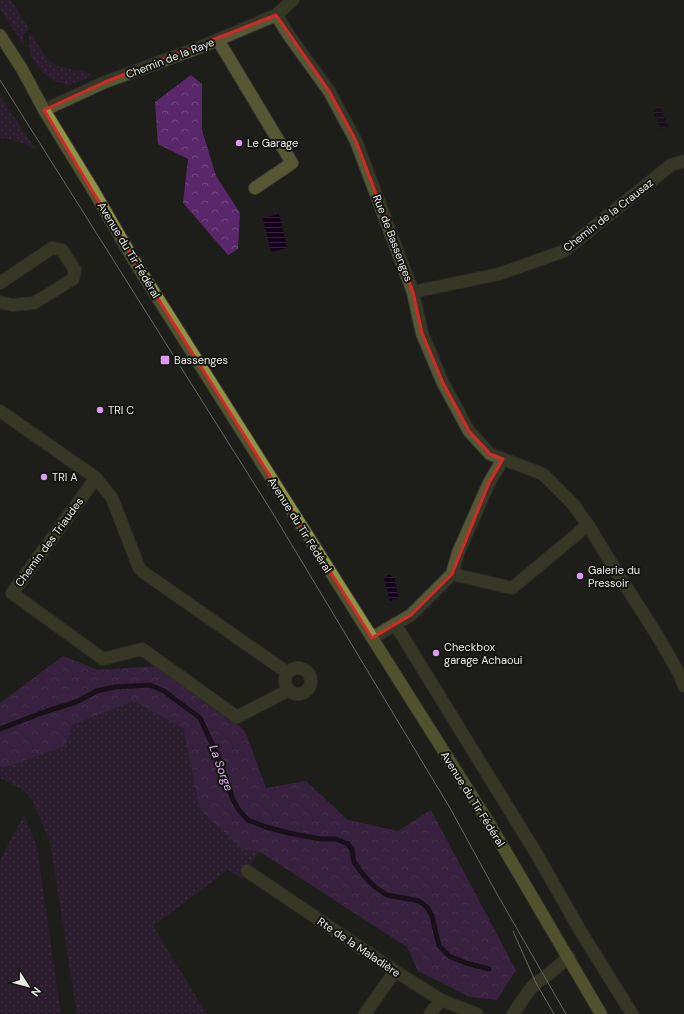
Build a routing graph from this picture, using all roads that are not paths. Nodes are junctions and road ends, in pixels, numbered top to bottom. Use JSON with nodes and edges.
{"nodes":[{"id":1,"x":293,"y":0,"type":"edge"},
{"id":2,"x":276,"y":15,"type":"junction"},
{"id":3,"x":0,"y":35,"type":"edge"},
{"id":4,"x":218,"y":40,"type":"junction"},
{"id":5,"x":44,"y":110,"type":"junction"},
{"id":6,"x":684,"y":161,"type":"edge"},
{"id":7,"x":255,"y":188,"type":"dead end"},
{"id":8,"x":0,"y":283,"type":"edge"},
{"id":9,"x":413,"y":292,"type":"junction"},
{"id":10,"x":0,"y":302,"type":"edge"},
{"id":11,"x":0,"y":411,"type":"edge"},
{"id":12,"x":503,"y":460,"type":"junction"},
{"id":13,"x":93,"y":476,"type":"junction"},
{"id":14,"x":588,"y":525,"type":"junction"},
{"id":15,"x":452,"y":574,"type":"junction"},
{"id":16,"x":395,"y":624,"type":"junction"},
{"id":17,"x":372,"y":638,"type":"junction"},
{"id":18,"x":288,"y":673,"type":"junction"},
{"id":19,"x":684,"y":686,"type":"edge"},
{"id":20,"x":289,"y":690,"type":"junction"},
{"id":21,"x":247,"y":871,"type":"dead end"},
{"id":22,"x":569,"y":957,"type":"junction"},
{"id":23,"x":395,"y":971,"type":"junction"},
{"id":24,"x":441,"y":1000,"type":"junction"},
{"id":25,"x":365,"y":1014,"type":"edge"},
{"id":26,"x":430,"y":1014,"type":"edge"},
{"id":27,"x":477,"y":1014,"type":"edge"},
{"id":28,"x":513,"y":1014,"type":"edge"},
{"id":29,"x":601,"y":1014,"type":"edge"},
{"id":30,"x":632,"y":1014,"type":"edge"}],
"edges":[{"from":1,"to":2,"type":"street","name":"Chemin de la Raye"},
{"from":2,"to":4,"type":"street","name":"Chemin de la Raye"},
{"from":2,"to":9,"type":"street","name":"Rue de Bassenges"},
{"from":3,"to":5,"type":"main road","name":"Avenue du Tir Fédéral"},
{"from":4,"to":5,"type":"street","name":"Chemin de la Raye"},
{"from":4,"to":7,"type":"street"},
{"from":5,"to":17,"type":"main road","name":"Avenue du Tir Fédéral"},
{"from":6,"to":9,"type":"street","name":"Chemin de la Crausaz"},
{"from":8,"to":10,"type":"street"},
{"from":9,"to":12,"type":"street","name":"Rue de Bassenges"},
{"from":11,"to":13,"type":"street"},
{"from":12,"to":14,"type":"street","name":"Rue de Bassenges"},
{"from":12,"to":15,"type":"street"},
{"from":13,"to":18,"type":"street"},
{"from":13,"to":20,"type":"street","name":"Chemin des Triaudes"},
{"from":14,"to":15,"type":"street"},
{"from":14,"to":19,"type":"street","name":"Rue de Bassenges"},
{"from":15,"to":16,"type":"street"},
{"from":16,"to":17,"type":"street"},
{"from":16,"to":30,"type":"street"},
{"from":17,"to":22,"type":"main road","name":"Avenue du Tir Fédéral"},
{"from":18,"to":20,"type":"street"},
{"from":18,"to":20,"type":"street","name":"Chemin des Triaudes"},
{"from":21,"to":23,"type":"street","name":"Rte de la Maladière"},
{"from":22,"to":28,"type":"street"},
{"from":22,"to":29,"type":"main road","name":"Avenue du Tir Fédéral"},
{"from":23,"to":24,"type":"street","name":"Rte de la Maladière"},
{"from":23,"to":25,"type":"street"},
{"from":24,"to":26,"type":"street"},
{"from":24,"to":27,"type":"street","name":"Rte de la Maladière"}]}
